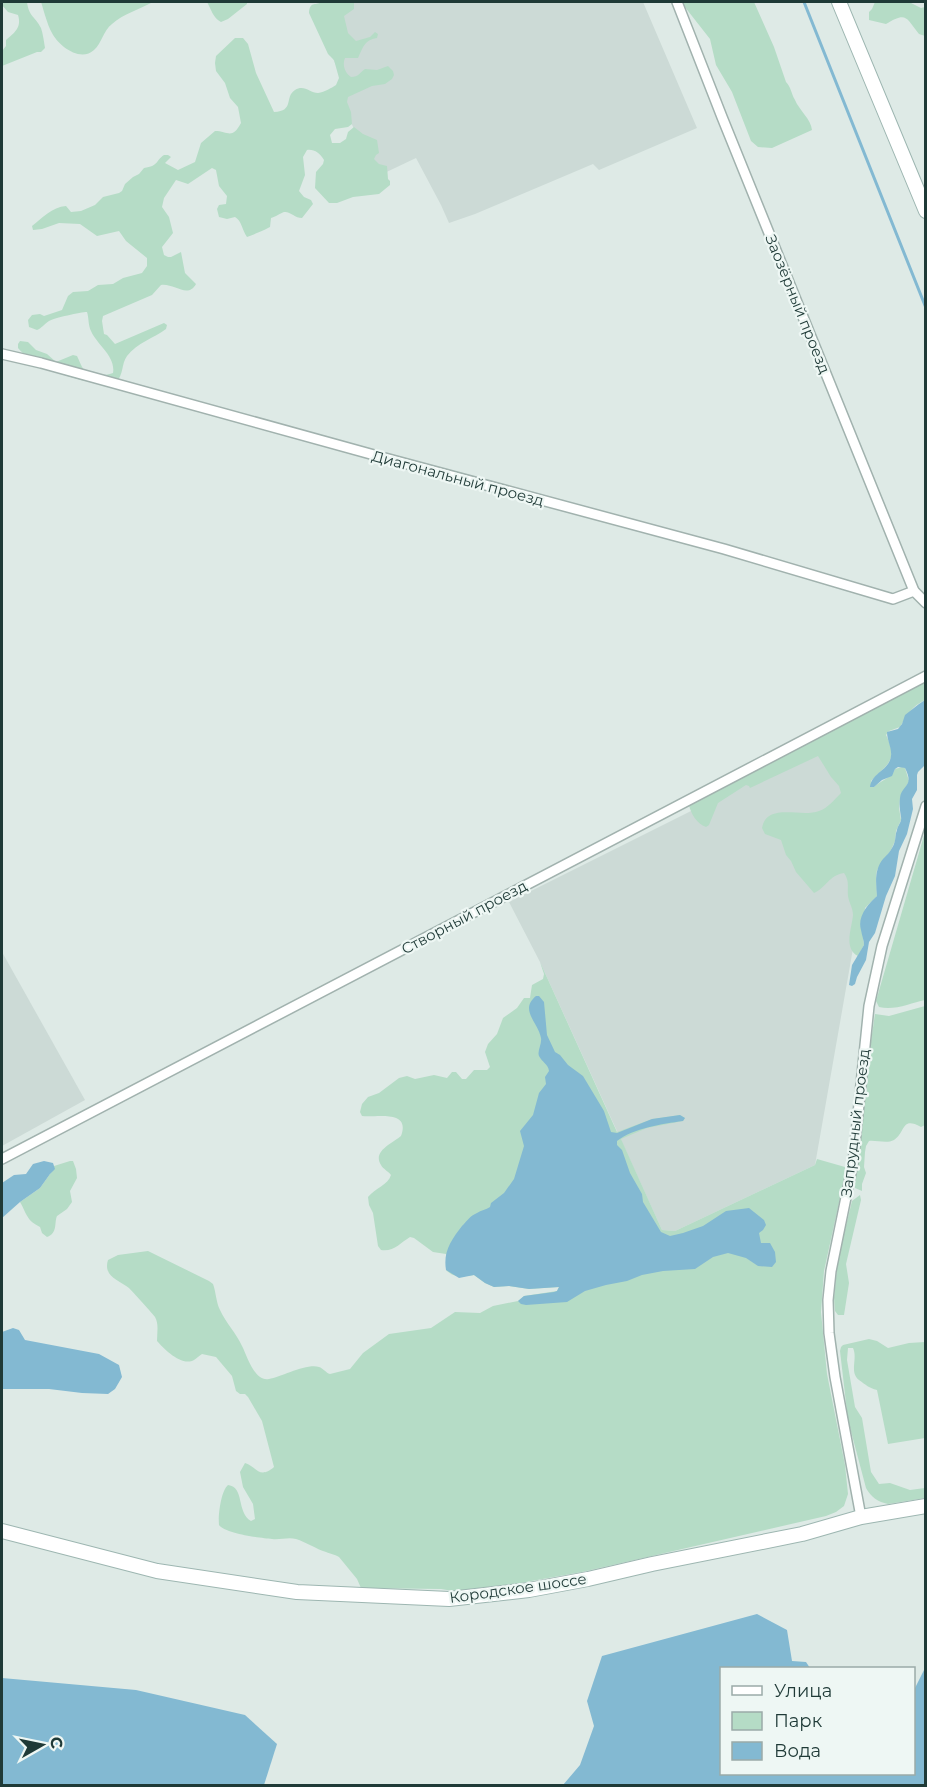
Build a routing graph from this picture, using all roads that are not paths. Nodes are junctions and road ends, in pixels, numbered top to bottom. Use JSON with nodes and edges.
{"nodes":[{"id":1,"x":677,"y":2,"type":"edge"},
{"id":2,"x":839,"y":2,"type":"edge"},
{"id":3,"x":926,"y":211,"type":"edge"},
{"id":4,"x":2,"y":354,"type":"edge"},
{"id":5,"x":914,"y":591,"type":"junction"},
{"id":6,"x":926,"y":603,"type":"edge"},
{"id":7,"x":926,"y":676,"type":"edge"},
{"id":8,"x":926,"y":806,"type":"edge"},
{"id":9,"x":2,"y":1159,"type":"edge"},
{"id":10,"x":926,"y":1506,"type":"edge"},
{"id":11,"x":861,"y":1517,"type":"junction"},
{"id":12,"x":2,"y":1531,"type":"edge"}],
"edges":[{"from":1,"to":5,"type":"street","name":"Заозёрный проезд"},
{"from":2,"to":3,"type":"main road"},
{"from":4,"to":5,"type":"street","name":"Диагональный проезд"},
{"from":5,"to":6,"type":"street","name":"Заозёрный проезд"},
{"from":7,"to":9,"type":"street","name":"Створный проезд"},
{"from":8,"to":11,"type":"street","name":"Запрудный проезд"},
{"from":10,"to":11,"type":"main road","name":"Кородское шоссе"},
{"from":11,"to":12,"type":"main road","name":"Кородское шоссе"}]}
